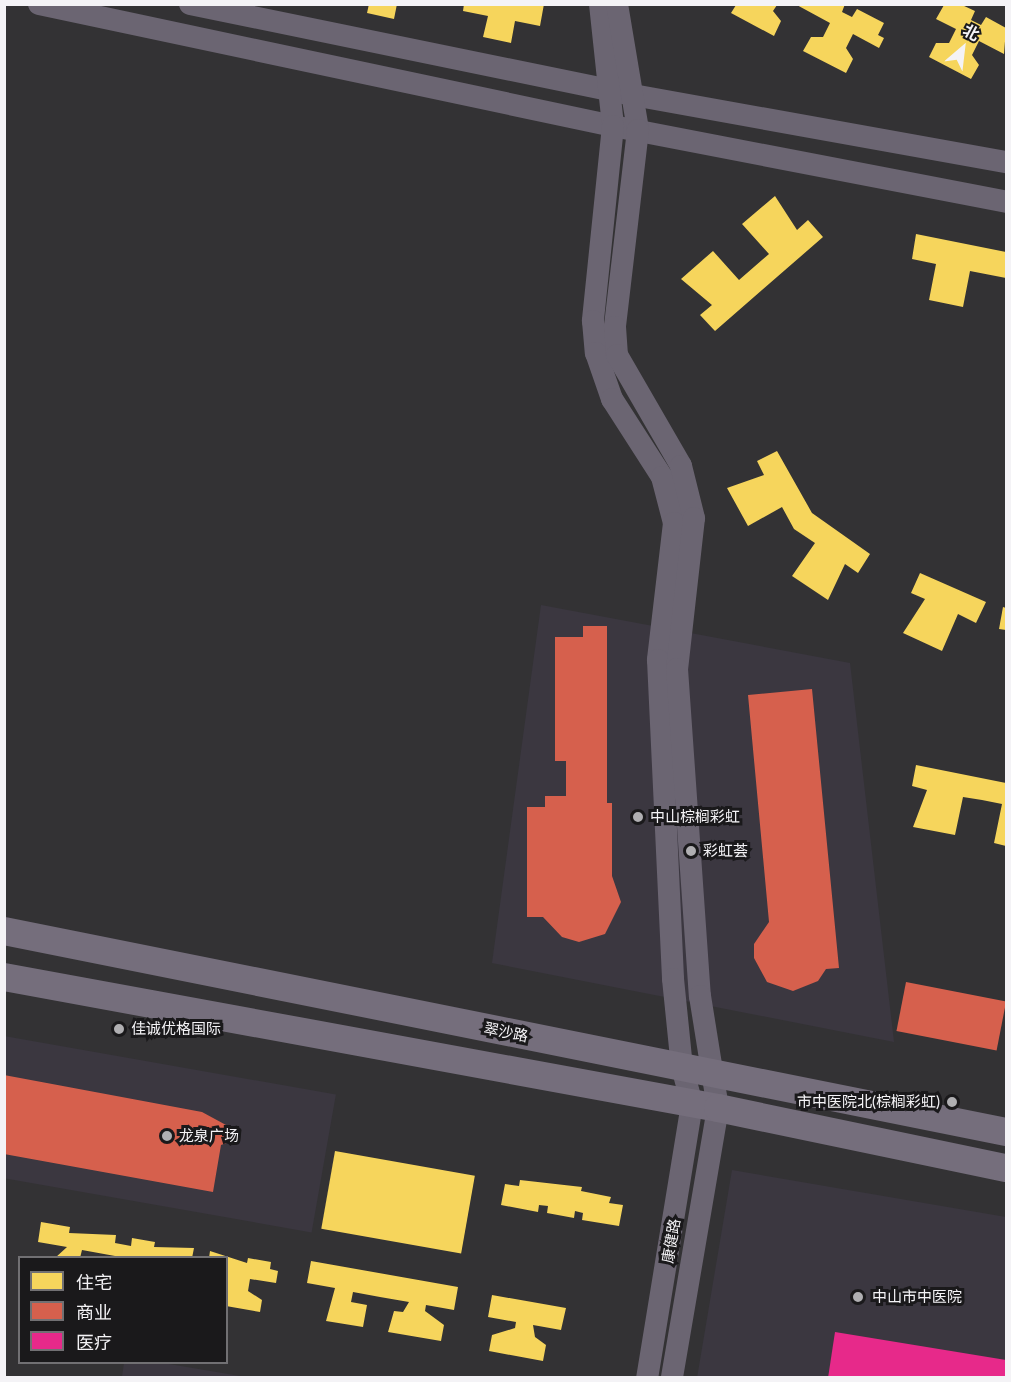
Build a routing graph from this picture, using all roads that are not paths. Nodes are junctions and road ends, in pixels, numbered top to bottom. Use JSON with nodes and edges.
{"nodes":[{"id":1,"x":39,"y":4,"type":"edge"},
{"id":2,"x":190,"y":4,"type":"edge"},
{"id":3,"x":600,"y":4,"type":"edge"},
{"id":4,"x":617,"y":4,"type":"edge"},
{"id":5,"x":608,"y":89,"type":"junction"},
{"id":6,"x":633,"y":95,"type":"junction"},
{"id":7,"x":613,"y":126,"type":"junction"},
{"id":8,"x":638,"y":130,"type":"junction"},
{"id":9,"x":1006,"y":162,"type":"edge"},
{"id":10,"x":1006,"y":201,"type":"edge"},
{"id":11,"x":675,"y":789,"type":"junction"},
{"id":12,"x":4,"y":931,"type":"edge"},
{"id":13,"x":4,"y":977,"type":"edge"},
{"id":14,"x":682,"y":1067,"type":"junction"},
{"id":15,"x":713,"y":1074,"type":"junction"},
{"id":16,"x":705,"y":1106,"type":"junction"},
{"id":17,"x":1006,"y":1132,"type":"edge"},
{"id":18,"x":1006,"y":1168,"type":"edge"},
{"id":19,"x":647,"y":1377,"type":"edge"},
{"id":20,"x":672,"y":1377,"type":"edge"}],
"edges":[{"from":1,"to":7,"type":"street"},
{"from":2,"to":5,"type":"street"},
{"from":3,"to":5,"type":"street"},
{"from":4,"to":6,"type":"street"},
{"from":5,"to":6,"type":"street"},
{"from":5,"to":7,"type":"street"},
{"from":6,"to":8,"type":"street"},
{"from":6,"to":9,"type":"street"},
{"from":7,"to":8,"type":"street"},
{"from":7,"to":11,"type":"street"},
{"from":8,"to":10,"type":"street"},
{"from":8,"to":11,"type":"street"},
{"from":11,"to":14,"type":"street"},
{"from":11,"to":15,"type":"street"},
{"from":12,"to":14,"type":"main road","name":"翠沙路"},
{"from":13,"to":16,"type":"main road"},
{"from":14,"to":15,"type":"main road","name":"翠沙路"},
{"from":14,"to":16,"type":"street"},
{"from":15,"to":16,"type":"street"},
{"from":15,"to":17,"type":"main road","name":"翠沙路"},
{"from":16,"to":18,"type":"main road"},
{"from":16,"to":19,"type":"street","name":"康健路"},
{"from":16,"to":20,"type":"street","name":"康健路"}]}
